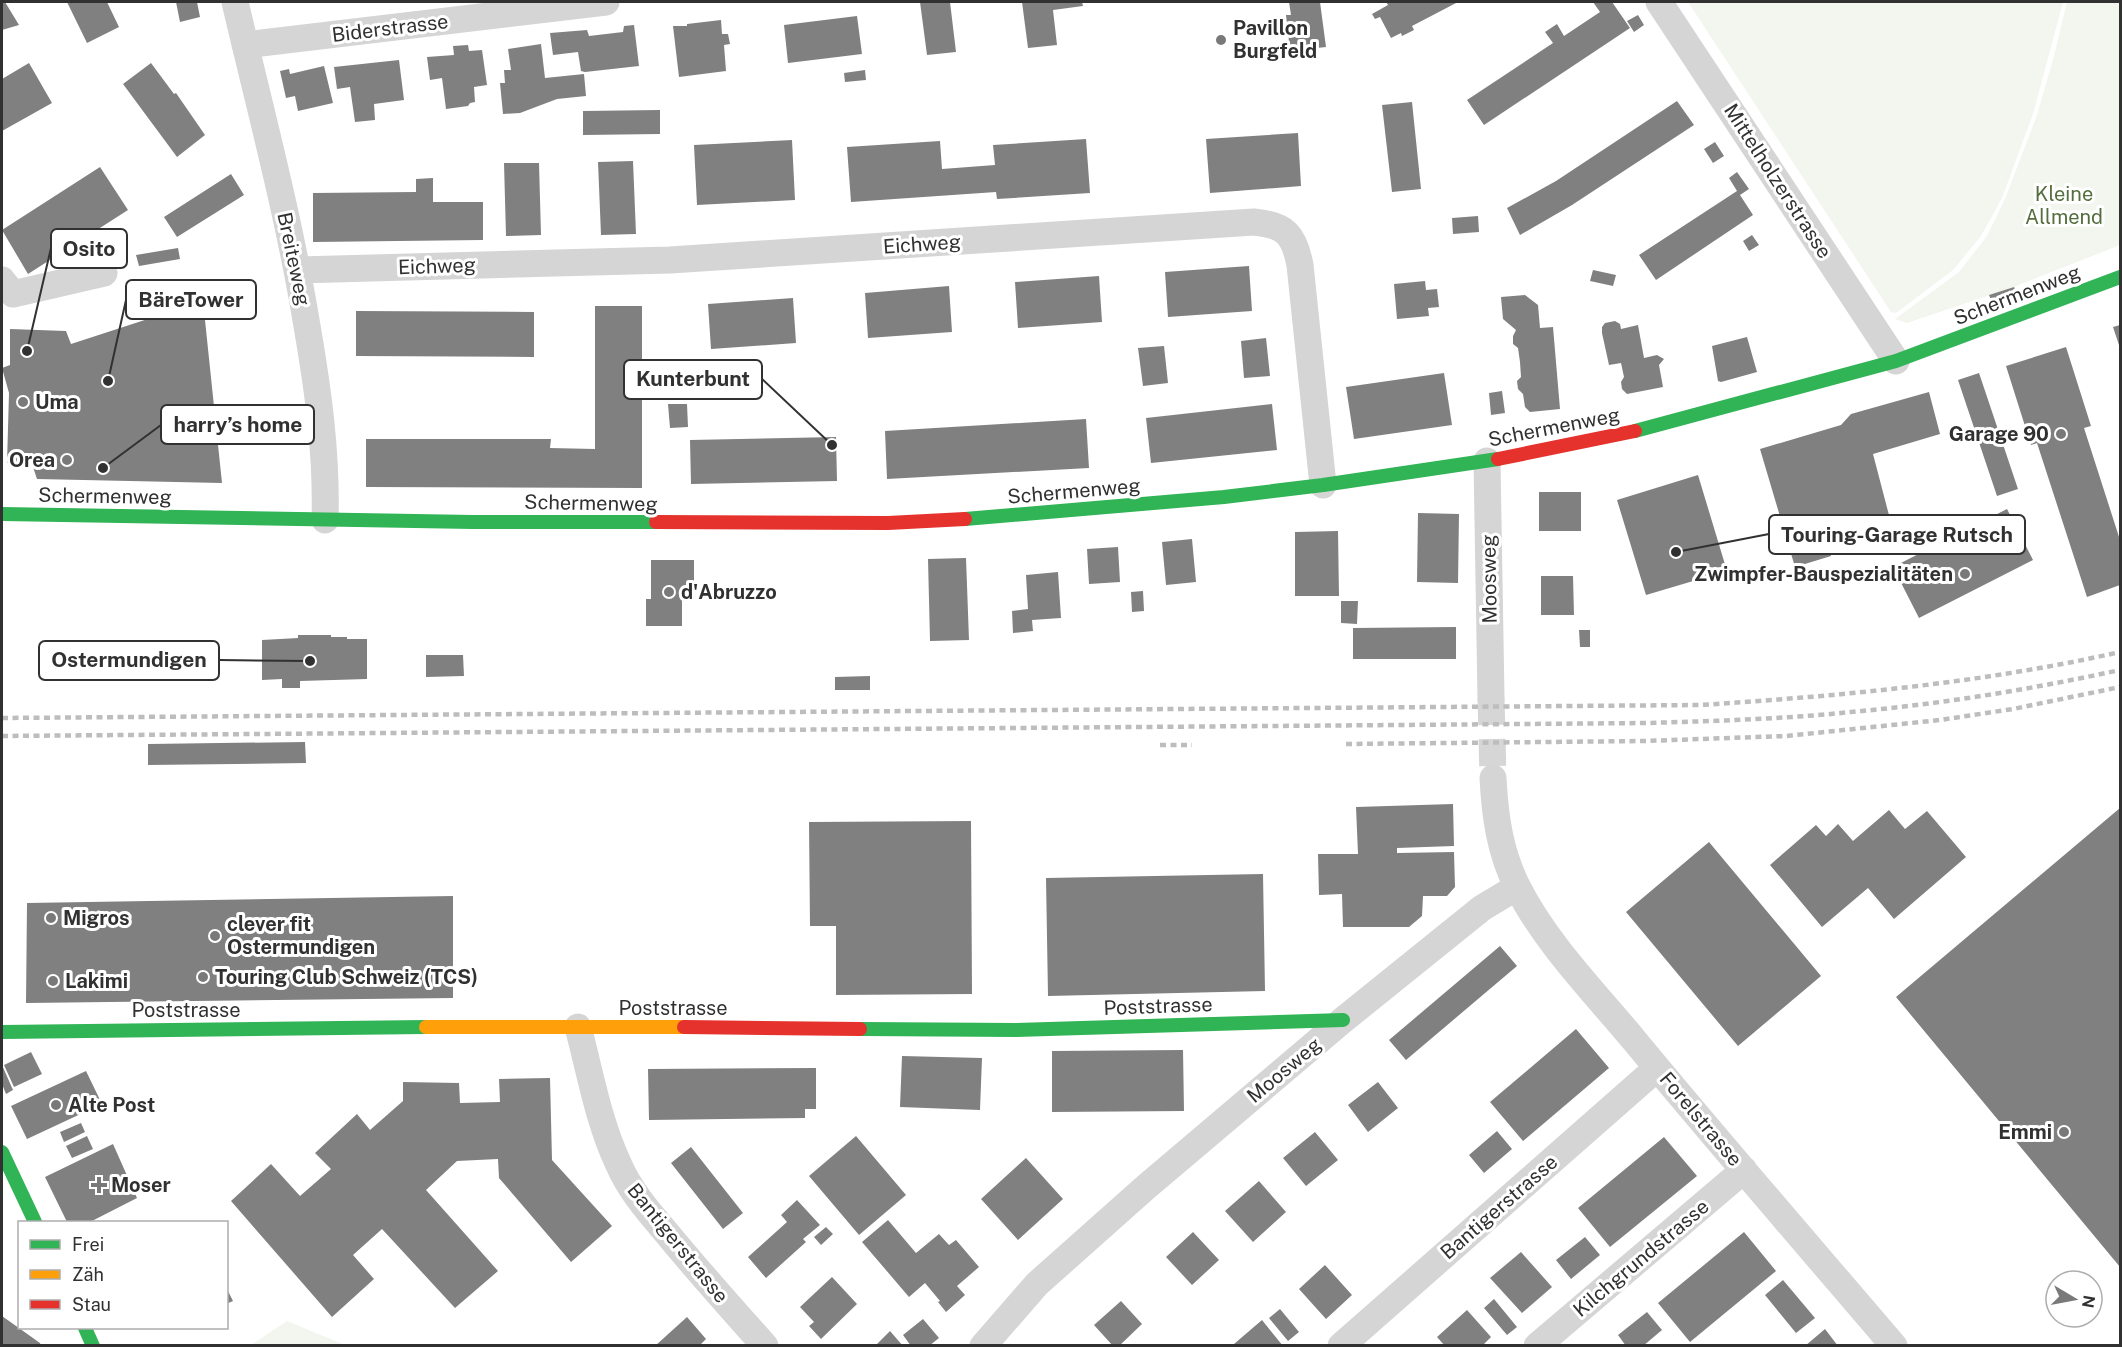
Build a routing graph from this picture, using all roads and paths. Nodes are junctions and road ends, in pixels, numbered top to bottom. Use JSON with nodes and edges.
{"nodes":[{"id":1,"x":235,"y":2,"type":"edge"},
{"id":2,"x":606,"y":2,"type":"edge"},
{"id":3,"x":1659,"y":2,"type":"edge"},
{"id":4,"x":456,"y":10,"type":"edge"},
{"id":5,"x":245,"y":45,"type":"junction"},
{"id":6,"x":298,"y":270,"type":"junction"},
{"id":7,"x":104,"y":273,"type":"dead end"},
{"id":8,"x":2121,"y":277,"type":"edge"},
{"id":9,"x":2,"y":280,"type":"edge"},
{"id":10,"x":1896,"y":361,"type":"junction"},
{"id":11,"x":1487,"y":461,"type":"junction"},
{"id":12,"x":1323,"y":485,"type":"junction"},
{"id":13,"x":2,"y":514,"type":"edge"},
{"id":14,"x":325,"y":520,"type":"junction"},
{"id":15,"x":1491,"y":698,"type":"tunnel mouth"},
{"id":16,"x":1493,"y":778,"type":"tunnel mouth"},
{"id":17,"x":1517,"y":887,"type":"junction"},
{"id":18,"x":1343,"y":1020,"type":"junction"},
{"id":19,"x":578,"y":1027,"type":"junction"},
{"id":20,"x":2,"y":1032,"type":"edge"},
{"id":21,"x":1657,"y":1068,"type":"junction"},
{"id":22,"x":2,"y":1152,"type":"edge"},
{"id":23,"x":1744,"y":1170,"type":"junction"},
{"id":24,"x":35,"y":1221,"type":"edge"},
{"id":25,"x":85,"y":1329,"type":"edge"},
{"id":26,"x":93,"y":1346,"type":"edge"},
{"id":27,"x":765,"y":1346,"type":"edge"},
{"id":28,"x":983,"y":1346,"type":"edge"},
{"id":29,"x":1341,"y":1346,"type":"edge"},
{"id":30,"x":1537,"y":1346,"type":"edge"},
{"id":31,"x":1894,"y":1346,"type":"edge"}],
"edges":[{"from":1,"to":5,"type":"street","name":"Breiteweg"},
{"from":2,"to":4,"type":"street","name":"Biderstrasse"},
{"from":3,"to":10,"type":"street","name":"Mittelholzerstrasse"},
{"from":4,"to":5,"type":"street","name":"Biderstrasse"},
{"from":5,"to":6,"type":"street","name":"Breiteweg"},
{"from":6,"to":12,"type":"street","name":"Eichweg"},
{"from":6,"to":14,"type":"street","name":"Breiteweg"},
{"from":7,"to":9,"type":"street"},
{"from":8,"to":10,"type":"street","name":"Schermenweg"},
{"from":10,"to":11,"type":"street","name":"Schermenweg"},
{"from":11,"to":12,"type":"street","name":"Schermenweg"},
{"from":11,"to":15,"type":"street","name":"Moosweg"},
{"from":12,"to":14,"type":"street","name":"Schermenweg"},
{"from":13,"to":14,"type":"street","name":"Schermenweg"},
{"from":16,"to":17,"type":"street"},
{"from":17,"to":18,"type":"street","name":"Moosweg"},
{"from":17,"to":21,"type":"street","name":"Forelstrasse"},
{"from":18,"to":19,"type":"street","name":"Poststrasse"},
{"from":18,"to":28,"type":"street","name":"Moosweg"},
{"from":19,"to":20,"type":"street","name":"Poststrasse"},
{"from":19,"to":27,"type":"street","name":"Bantigerstrasse"},
{"from":21,"to":23,"type":"street","name":"Forelstrasse"},
{"from":21,"to":29,"type":"street","name":"Bantigerstrasse"},
{"from":22,"to":24,"type":"street"},
{"from":23,"to":30,"type":"street","name":"Kilchgrundstrasse"},
{"from":23,"to":31,"type":"street","name":"Forelstrasse"},
{"from":25,"to":26,"type":"street"}]}
